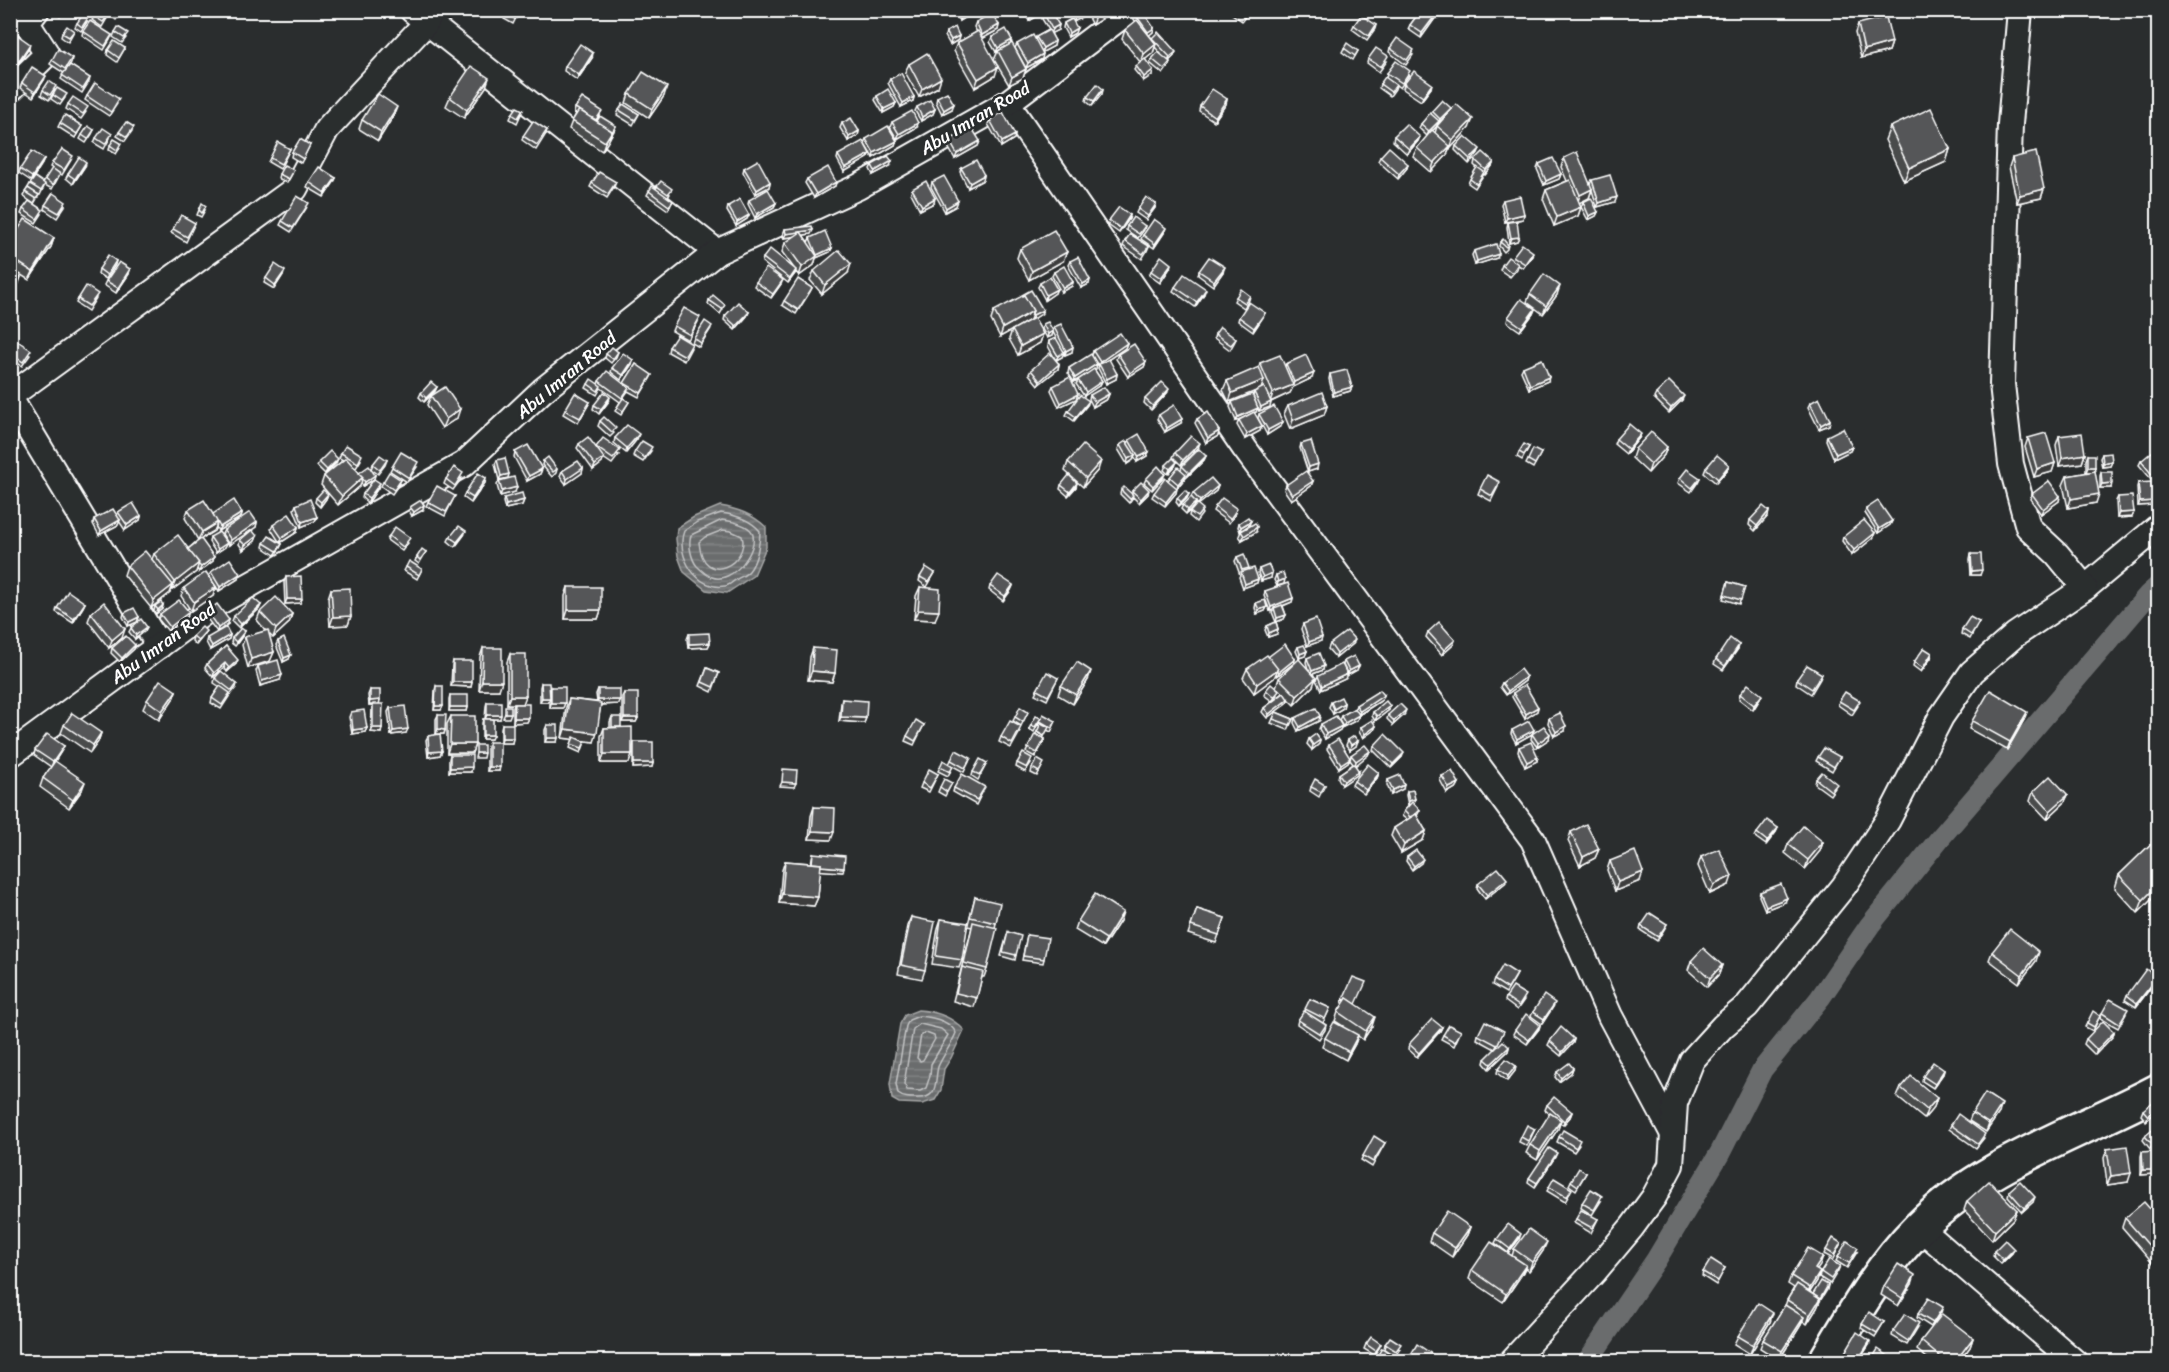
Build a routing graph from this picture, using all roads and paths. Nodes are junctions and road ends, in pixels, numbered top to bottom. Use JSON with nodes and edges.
{"nodes":[{"id":1,"x":37,"y":10,"type":"edge"},
{"id":2,"x":1130,"y":10,"type":"edge"},
{"id":3,"x":2020,"y":10,"type":"edge"},
{"id":4,"x":424,"y":14,"type":"edge"},
{"id":5,"x":10,"y":90,"type":"edge"},
{"id":6,"x":1007,"y":103,"type":"junction"},
{"id":7,"x":717,"y":252,"type":"junction"},
{"id":8,"x":10,"y":397,"type":"edge"},
{"id":9,"x":2158,"y":527,"type":"edge"},
{"id":10,"x":2085,"y":588,"type":"junction"},
{"id":11,"x":159,"y":646,"type":"junction"},
{"id":12,"x":10,"y":756,"type":"edge"},
{"id":13,"x":2158,"y":1091,"type":"edge"},
{"id":14,"x":1673,"y":1134,"type":"junction"},
{"id":15,"x":1919,"y":1227,"type":"junction"},
{"id":16,"x":1510,"y":1362,"type":"edge"},
{"id":17,"x":1825,"y":1362,"type":"edge"},
{"id":18,"x":2075,"y":1362,"type":"edge"}],
"edges":[{"from":1,"to":5,"type":"street"},
{"from":2,"to":6,"type":"street","name":"Abu Imran Road"},
{"from":3,"to":10,"type":"street"},
{"from":4,"to":7,"type":"street"},
{"from":4,"to":8,"type":"street"},
{"from":6,"to":7,"type":"street","name":"Abu Imran Road"},
{"from":6,"to":14,"type":"street"},
{"from":7,"to":11,"type":"street","name":"Abu Imran Road"},
{"from":8,"to":11,"type":"street"},
{"from":9,"to":10,"type":"street"},
{"from":10,"to":14,"type":"street"},
{"from":11,"to":12,"type":"street","name":"Abu Imran Road"},
{"from":13,"to":15,"type":"street"},
{"from":14,"to":16,"type":"street"},
{"from":15,"to":17,"type":"street"},
{"from":15,"to":18,"type":"street"}]}
